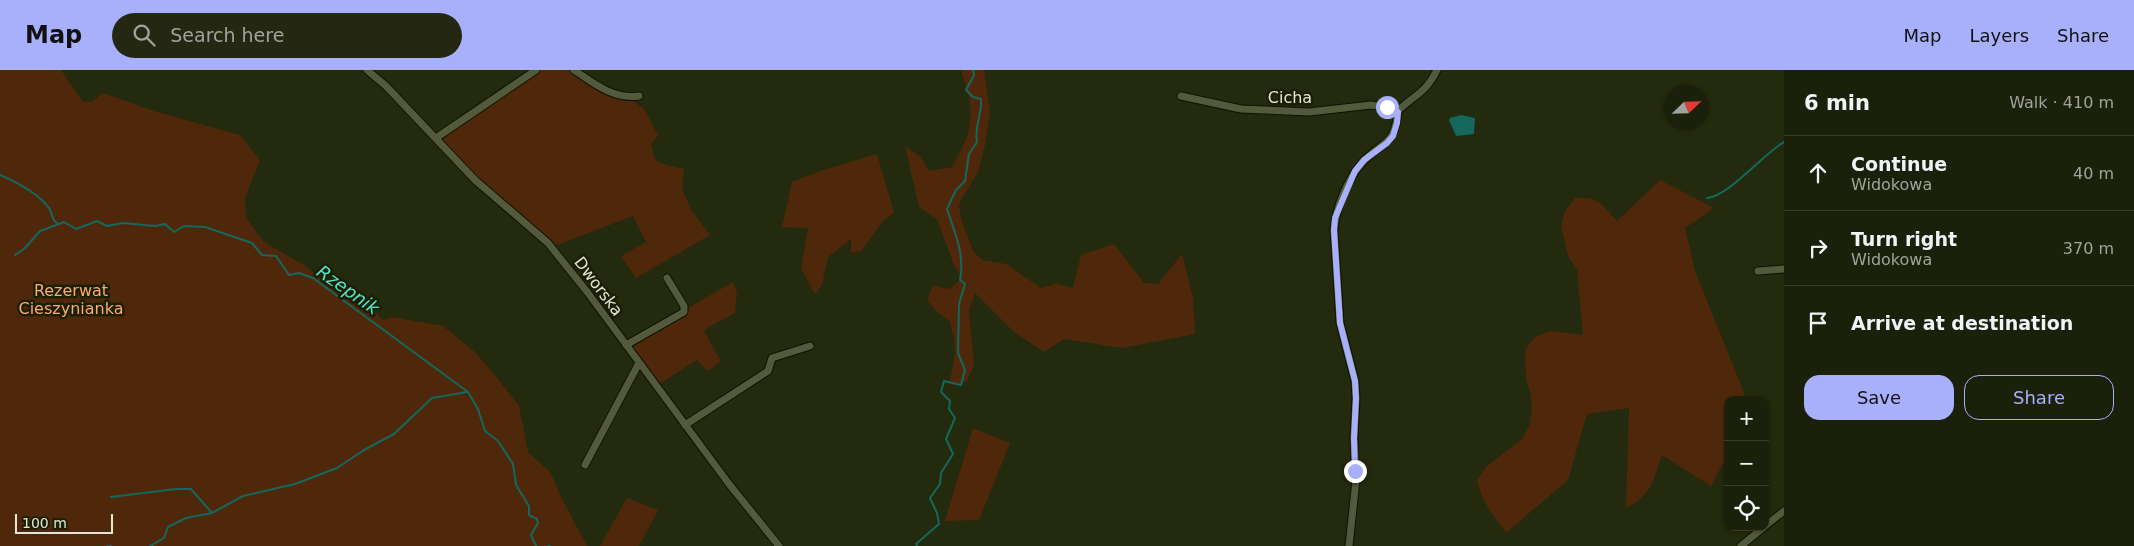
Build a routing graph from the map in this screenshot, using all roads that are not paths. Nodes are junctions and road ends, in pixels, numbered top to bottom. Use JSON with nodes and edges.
{"nodes":[{"id":1,"x":367,"y":70,"type":"edge"},
{"id":2,"x":536,"y":70,"type":"edge"},
{"id":3,"x":574,"y":70,"type":"edge"},
{"id":4,"x":1437,"y":70,"type":"edge"},
{"id":5,"x":639,"y":96,"type":"dead end"},
{"id":6,"x":1181,"y":96,"type":"dead end"},
{"id":7,"x":1398,"y":112,"type":"junction"},
{"id":8,"x":436,"y":138,"type":"junction"},
{"id":9,"x":1784,"y":268,"type":"edge"},
{"id":10,"x":1758,"y":271,"type":"dead end"},
{"id":11,"x":668,"y":278,"type":"dead end"},
{"id":12,"x":626,"y":345,"type":"junction"},
{"id":13,"x":810,"y":346,"type":"dead end"},
{"id":14,"x":639,"y":363,"type":"junction"},
{"id":15,"x":685,"y":424,"type":"junction"},
{"id":16,"x":584,"y":465,"type":"dead end"},
{"id":17,"x":1784,"y":511,"type":"edge"},
{"id":18,"x":1769,"y":524,"type":"edge"},
{"id":19,"x":1760,"y":531,"type":"edge"},
{"id":20,"x":779,"y":546,"type":"edge"},
{"id":21,"x":1349,"y":546,"type":"edge"},
{"id":22,"x":1741,"y":546,"type":"edge"}],
"edges":[{"from":1,"to":8,"type":"street","name":"Dworska"},
{"from":2,"to":8,"type":"street"},
{"from":3,"to":5,"type":"street"},
{"from":4,"to":7,"type":"street"},
{"from":6,"to":7,"type":"street","name":"Cicha"},
{"from":7,"to":21,"type":"street"},
{"from":8,"to":12,"type":"street","name":"Dworska"},
{"from":9,"to":10,"type":"street"},
{"from":11,"to":12,"type":"street"},
{"from":12,"to":14,"type":"street","name":"Dworska"},
{"from":13,"to":15,"type":"street"},
{"from":14,"to":15,"type":"street","name":"Dworska"},
{"from":14,"to":16,"type":"street"},
{"from":15,"to":20,"type":"street","name":"Dworska"},
{"from":17,"to":18,"type":"street"},
{"from":19,"to":22,"type":"street"}]}
